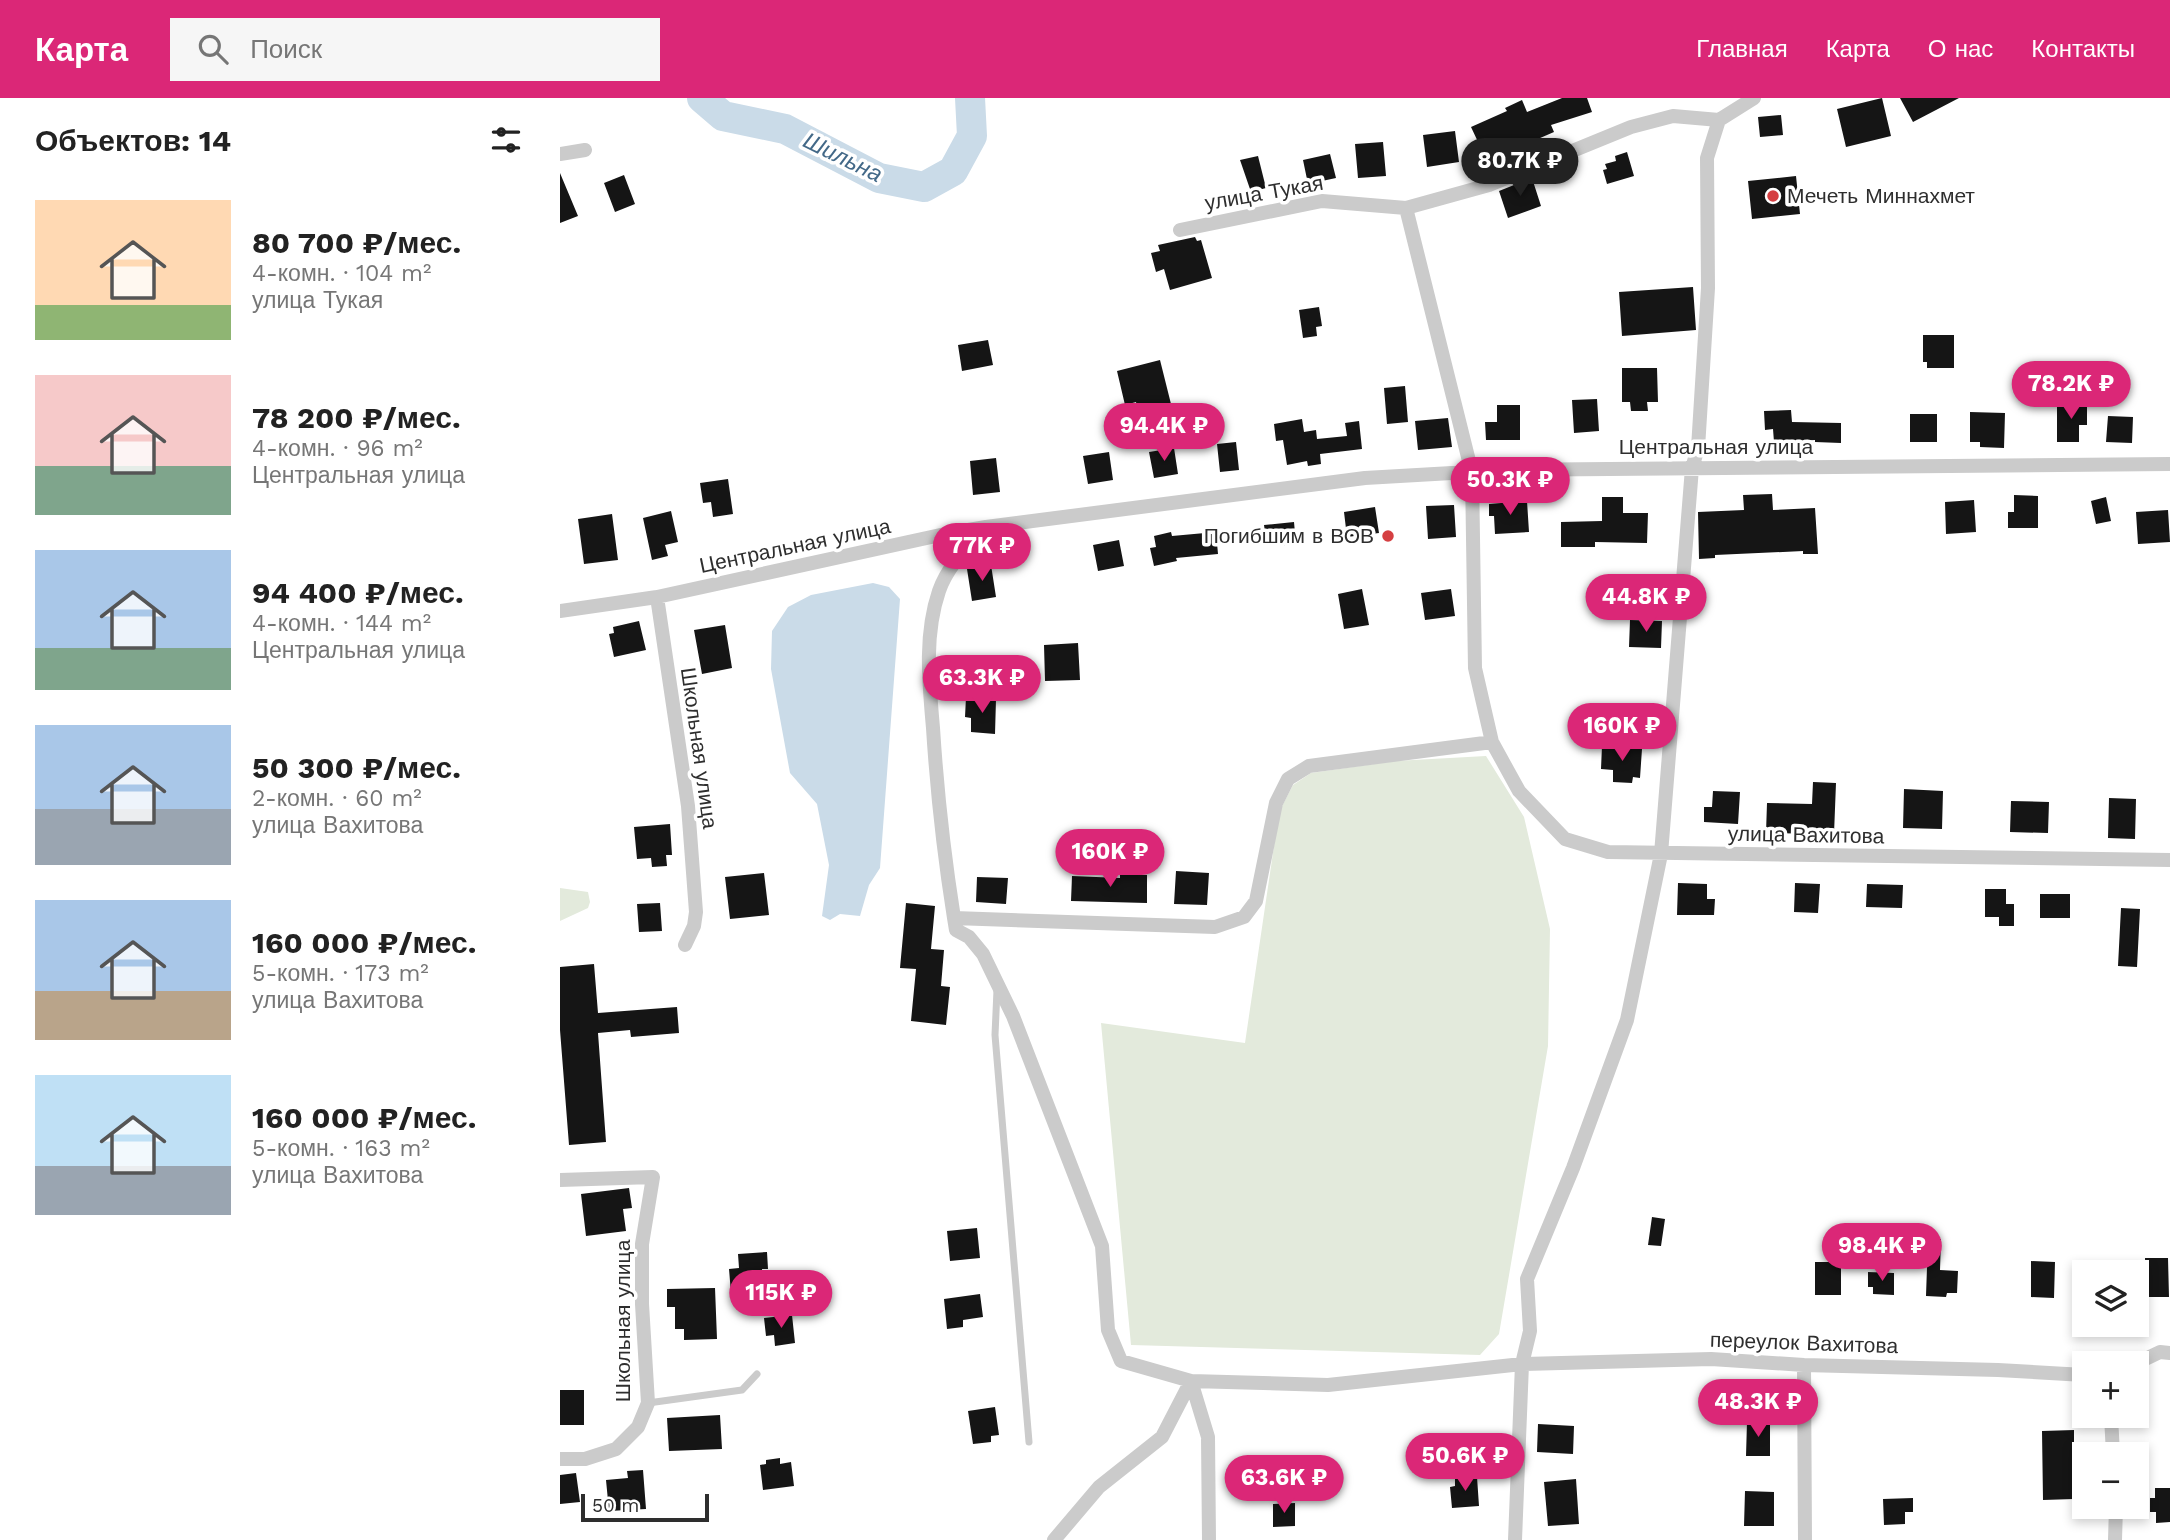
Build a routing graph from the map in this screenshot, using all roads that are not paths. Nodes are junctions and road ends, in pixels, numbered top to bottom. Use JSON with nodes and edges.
{"nodes":[{"id":1,"x":1754,"y":98,"type":"edge"},
{"id":2,"x":1719,"y":120,"type":"junction"},
{"id":3,"x":585,"y":150,"type":"dead end"},
{"id":4,"x":560,"y":154,"type":"edge"},
{"id":5,"x":1406,"y":208,"type":"junction"},
{"id":6,"x":1180,"y":230,"type":"dead end"},
{"id":7,"x":2170,"y":464,"type":"edge"},
{"id":8,"x":1692,"y":468,"type":"junction"},
{"id":9,"x":1472,"y":473,"type":"junction"},
{"id":10,"x":986,"y":527,"type":"junction"},
{"id":11,"x":945,"y":534,"type":"junction"},
{"id":12,"x":951,"y":565,"type":"junction"},
{"id":13,"x":657,"y":597,"type":"junction"},
{"id":14,"x":560,"y":611,"type":"edge"},
{"id":15,"x":1492,"y":743,"type":"junction"},
{"id":16,"x":1661,"y":854,"type":"junction"},
{"id":17,"x":2170,"y":860,"type":"edge"},
{"id":18,"x":954,"y":918,"type":"junction"},
{"id":19,"x":685,"y":945,"type":"dead end"},
{"id":20,"x":997,"y":986,"type":"junction"},
{"id":21,"x":560,"y":1180,"type":"edge"},
{"id":22,"x":2170,"y":1353,"type":"edge"},
{"id":23,"x":2149,"y":1357,"type":"edge"},
{"id":24,"x":1522,"y":1364,"type":"junction"},
{"id":25,"x":1804,"y":1365,"type":"junction"},
{"id":26,"x":757,"y":1374,"type":"dead end"},
{"id":27,"x":2072,"y":1374,"type":"edge"},
{"id":28,"x":1191,"y":1381,"type":"junction"},
{"id":29,"x":648,"y":1403,"type":"junction"},
{"id":30,"x":1029,"y":1442,"type":"dead end"},
{"id":31,"x":560,"y":1459,"type":"edge"},
{"id":32,"x":2116,"y":1519,"type":"edge"},
{"id":33,"x":1054,"y":1540,"type":"edge"},
{"id":34,"x":1209,"y":1540,"type":"edge"},
{"id":35,"x":1515,"y":1540,"type":"edge"},
{"id":36,"x":1805,"y":1540,"type":"edge"},
{"id":37,"x":2115,"y":1540,"type":"edge"}],
"edges":[{"from":1,"to":2,"type":"street"},
{"from":2,"to":5,"type":"street","name":"улица Тукая"},
{"from":2,"to":8,"type":"street"},
{"from":3,"to":4,"type":"street"},
{"from":5,"to":6,"type":"street","name":"улица Тукая"},
{"from":5,"to":9,"type":"street","name":"улица Вахитова"},
{"from":7,"to":8,"type":"street","name":"Центральная улица"},
{"from":8,"to":9,"type":"street","name":"Центральная улица"},
{"from":8,"to":16,"type":"street"},
{"from":9,"to":10,"type":"street","name":"Центральная улица"},
{"from":9,"to":15,"type":"street","name":"улица Вахитова"},
{"from":10,"to":11,"type":"street","name":"Центральная улица"},
{"from":10,"to":12,"type":"street"},
{"from":11,"to":12,"type":"street"},
{"from":11,"to":13,"type":"street","name":"Центральная улица"},
{"from":12,"to":18,"type":"street"},
{"from":13,"to":14,"type":"street","name":"Центральная улица"},
{"from":13,"to":19,"type":"street","name":"Школьная улица"},
{"from":15,"to":16,"type":"street","name":"улица Вахитова"},
{"from":15,"to":18,"type":"street"},
{"from":16,"to":17,"type":"street","name":"улица Вахитова"},
{"from":16,"to":24,"type":"street"},
{"from":18,"to":20,"type":"street"},
{"from":20,"to":28,"type":"street","name":"переулок Вахитова"},
{"from":20,"to":30,"type":"lane"},
{"from":21,"to":29,"type":"street","name":"Школьная улица"},
{"from":22,"to":23,"type":"street"},
{"from":24,"to":25,"type":"street","name":"переулок Вахитова"},
{"from":24,"to":28,"type":"street","name":"переулок Вахитова"},
{"from":24,"to":35,"type":"street"},
{"from":25,"to":27,"type":"street","name":"переулок Вахитова"},
{"from":25,"to":36,"type":"street"},
{"from":26,"to":29,"type":"lane"},
{"from":28,"to":33,"type":"street"},
{"from":28,"to":34,"type":"street"},
{"from":29,"to":31,"type":"street","name":"Школьная улица"},
{"from":32,"to":37,"type":"street"}]}
